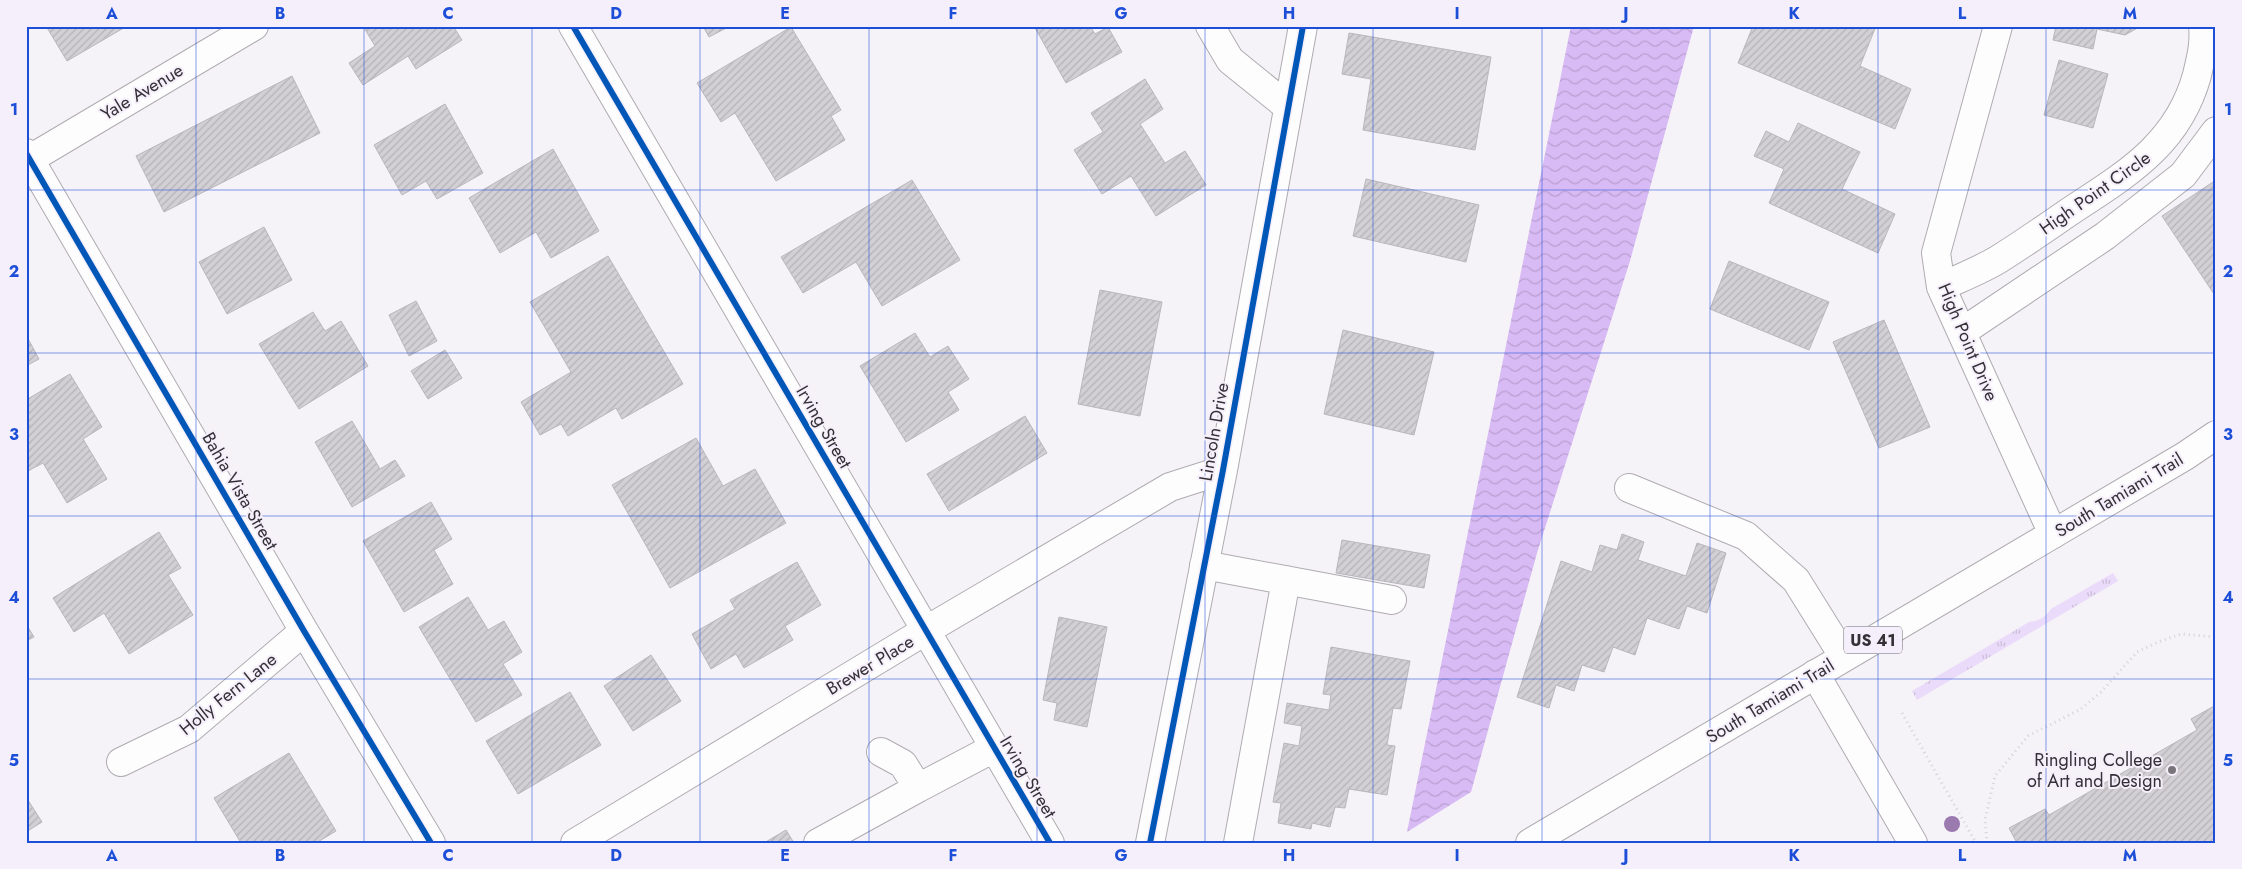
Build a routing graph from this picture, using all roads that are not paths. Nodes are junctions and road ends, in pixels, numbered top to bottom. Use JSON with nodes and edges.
{"nodes":[{"id":1,"x":254,"y":26,"type":"edge"},
{"id":2,"x":573,"y":26,"type":"edge"},
{"id":3,"x":1210,"y":26,"type":"edge"},
{"id":4,"x":1303,"y":26,"type":"edge"},
{"id":5,"x":1998,"y":26,"type":"edge"},
{"id":6,"x":2203,"y":26,"type":"edge"},
{"id":7,"x":1288,"y":107,"type":"junction"},
{"id":8,"x":2216,"y":131,"type":"edge"},
{"id":9,"x":28,"y":156,"type":"edge"},
{"id":10,"x":1941,"y":287,"type":"junction"},
{"id":11,"x":1962,"y":332,"type":"junction"},
{"id":12,"x":2216,"y":435,"type":"edge"},
{"id":13,"x":1223,"y":470,"type":"junction"},
{"id":14,"x":1629,"y":488,"type":"dead end"},
{"id":15,"x":2052,"y":534,"type":"junction"},
{"id":16,"x":1204,"y":565,"type":"junction"},
{"id":17,"x":1286,"y":580,"type":"junction"},
{"id":18,"x":1392,"y":600,"type":"dead end"},
{"id":19,"x":304,"y":631,"type":"junction"},
{"id":20,"x":925,"y":631,"type":"junction"},
{"id":21,"x":1844,"y":657,"type":"junction"},
{"id":22,"x":1815,"y":674,"type":"junction"},
{"id":23,"x":994,"y":748,"type":"junction"},
{"id":24,"x":881,"y":752,"type":"dead end"},
{"id":25,"x":121,"y":762,"type":"dead end"},
{"id":26,"x":918,"y":788,"type":"junction"},
{"id":27,"x":431,"y":843,"type":"edge"},
{"id":28,"x":575,"y":843,"type":"edge"},
{"id":29,"x":818,"y":843,"type":"edge"},
{"id":30,"x":1050,"y":843,"type":"edge"},
{"id":31,"x":1150,"y":843,"type":"edge"},
{"id":32,"x":1238,"y":843,"type":"edge"},
{"id":33,"x":1530,"y":843,"type":"edge"},
{"id":34,"x":1913,"y":843,"type":"edge"}],
"edges":[{"from":1,"to":9,"type":"street","name":"Yale Avenue"},
{"from":2,"to":20,"type":"street","name":"Irving Street"},
{"from":3,"to":7,"type":"street"},
{"from":4,"to":7,"type":"street","name":"Lincoln Drive"},
{"from":5,"to":10,"type":"street","name":"High Point Drive"},
{"from":6,"to":10,"type":"street","name":"High Point Circle"},
{"from":7,"to":13,"type":"street","name":"Lincoln Drive"},
{"from":8,"to":11,"type":"street"},
{"from":9,"to":19,"type":"street","name":"Bahia Vista Street"},
{"from":10,"to":11,"type":"street","name":"High Point Drive"},
{"from":11,"to":15,"type":"street","name":"High Point Drive"},
{"from":12,"to":15,"type":"street","name":"South Tamiami Trail","number":"US 41"},
{"from":13,"to":16,"type":"street","name":"Lincoln Drive"},
{"from":13,"to":20,"type":"street","name":"Brewer Place"},
{"from":14,"to":21,"type":"street"},
{"from":15,"to":21,"type":"street","name":"South Tamiami Trail","number":"US 41"},
{"from":16,"to":17,"type":"street"},
{"from":16,"to":31,"type":"street","name":"Lincoln Drive"},
{"from":17,"to":18,"type":"street"},
{"from":17,"to":32,"type":"street"},
{"from":19,"to":25,"type":"street","name":"Holly Fern Lane"},
{"from":19,"to":27,"type":"street","name":"Bahia Vista Street"},
{"from":20,"to":23,"type":"street","name":"Irving Street"},
{"from":20,"to":28,"type":"street","name":"Brewer Place"},
{"from":21,"to":22,"type":"street","name":"South Tamiami Trail","number":"US 41"},
{"from":22,"to":33,"type":"street","name":"South Tamiami Trail","number":"US 41"},
{"from":22,"to":34,"type":"street"},
{"from":23,"to":26,"type":"street"},
{"from":23,"to":30,"type":"street","name":"Irving Street"},
{"from":24,"to":26,"type":"street"},
{"from":26,"to":29,"type":"street"}]}
